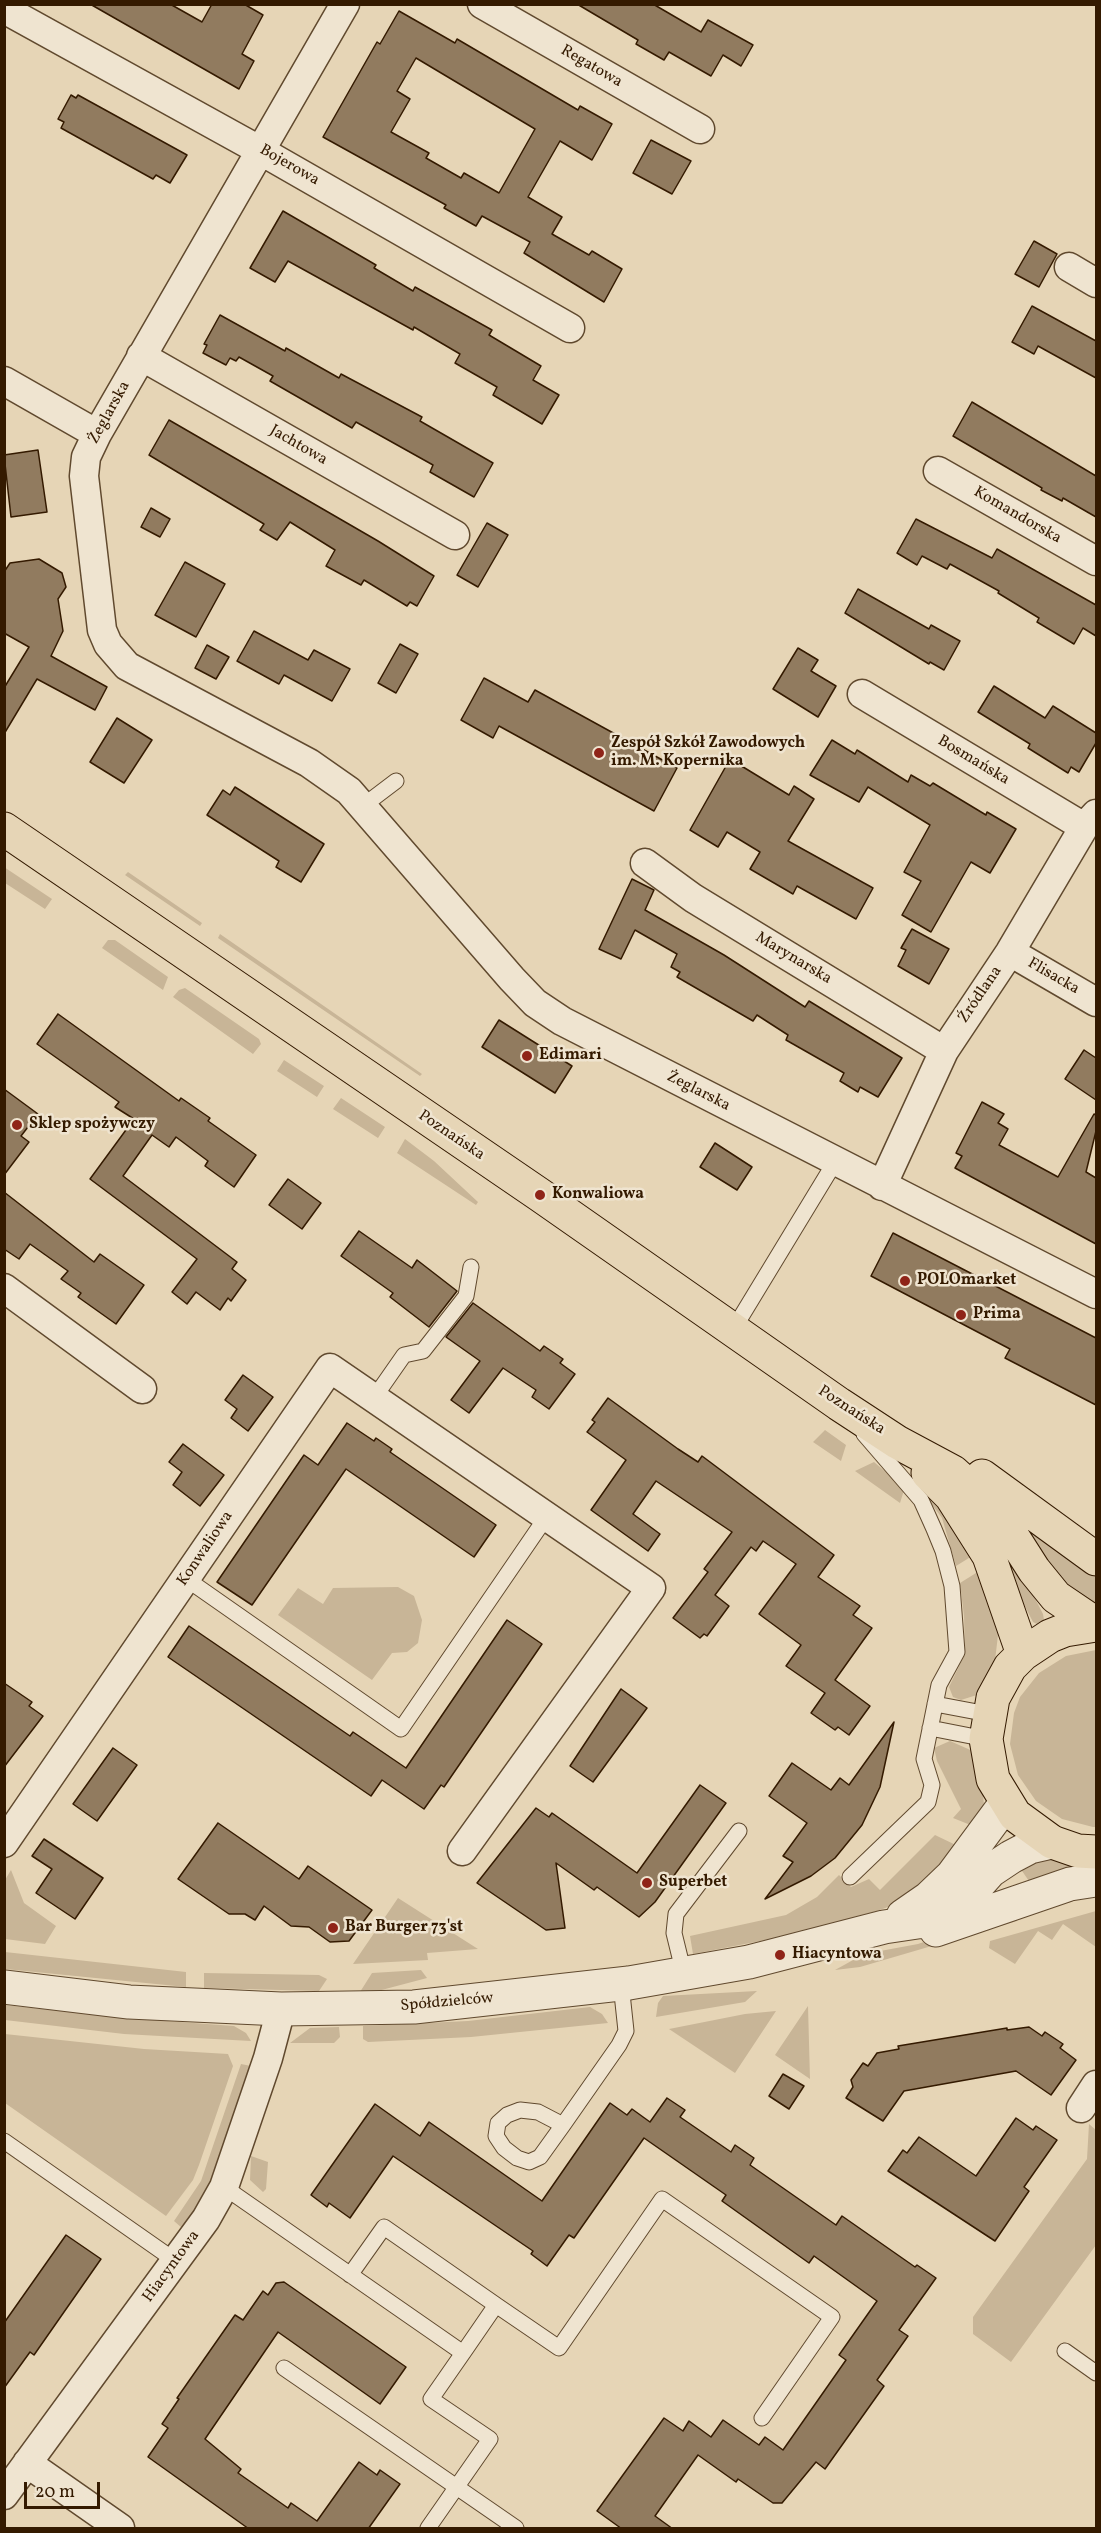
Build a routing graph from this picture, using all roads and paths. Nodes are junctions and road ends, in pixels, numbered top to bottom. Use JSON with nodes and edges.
{"nodes":[{"id":1,"x":345,"y":4,"type":"edge"},
{"id":2,"x":482,"y":4,"type":"edge"},
{"id":3,"x":4,"y":9,"type":"edge"},
{"id":4,"x":700,"y":129,"type":"dead end"},
{"id":5,"x":261,"y":151,"type":"junction"},
{"id":6,"x":1069,"y":267,"type":"dead end"},
{"id":7,"x":1096,"y":283,"type":"edge"},
{"id":8,"x":570,"y":328,"type":"dead end"},
{"id":9,"x":141,"y":356,"type":"junction"},
{"id":10,"x":4,"y":381,"type":"edge"},
{"id":11,"x":96,"y":434,"type":"junction"},
{"id":12,"x":938,"y":471,"type":"dead end"},
{"id":13,"x":455,"y":535,"type":"dead end"},
{"id":14,"x":1096,"y":561,"type":"edge"},
{"id":15,"x":862,"y":694,"type":"dead end"},
{"id":16,"x":396,"y":781,"type":"dead end"},
{"id":17,"x":363,"y":806,"type":"junction"},
{"id":18,"x":1090,"y":820,"type":"edge"},
{"id":19,"x":4,"y":830,"type":"edge"},
{"id":20,"x":645,"y":863,"type":"dead end"},
{"id":21,"x":1010,"y":952,"type":"junction"},
{"id":22,"x":1096,"y":1002,"type":"edge"},
{"id":23,"x":944,"y":1051,"type":"junction"},
{"id":24,"x":836,"y":1162,"type":"junction"},
{"id":25,"x":882,"y":1186,"type":"junction"},
{"id":26,"x":471,"y":1267,"type":"dead end"},
{"id":27,"x":4,"y":1288,"type":"edge"},
{"id":28,"x":1096,"y":1294,"type":"edge"},
{"id":29,"x":733,"y":1330,"type":"junction"},
{"id":30,"x":142,"y":1389,"type":"dead end"},
{"id":31,"x":374,"y":1398,"type":"junction"},
{"id":32,"x":839,"y":1404,"type":"junction"},
{"id":33,"x":897,"y":1442,"type":"junction"},
{"id":34,"x":547,"y":1516,"type":"junction"},
{"id":35,"x":1096,"y":1559,"type":"edge"},
{"id":36,"x":185,"y":1578,"type":"junction"},
{"id":37,"x":1096,"y":1624,"type":"edge"},
{"id":38,"x":1023,"y":1654,"type":"junction"},
{"id":39,"x":935,"y":1704,"type":"junction"},
{"id":40,"x":987,"y":1727,"type":"junction"},
{"id":41,"x":930,"y":1728,"type":"junction"},
{"id":42,"x":1005,"y":1803,"type":"junction"},
{"id":43,"x":739,"y":1831,"type":"dead end"},
{"id":44,"x":1052,"y":1842,"type":"junction"},
{"id":45,"x":4,"y":1843,"type":"edge"},
{"id":46,"x":462,"y":1851,"type":"dead end"},
{"id":47,"x":1095,"y":1860,"type":"edge"},
{"id":48,"x":850,"y":1877,"type":"dead end"},
{"id":49,"x":869,"y":1932,"type":"junction"},
{"id":50,"x":684,"y":1974,"type":"junction"},
{"id":51,"x":621,"y":1984,"type":"junction"},
{"id":52,"x":4,"y":1987,"type":"edge"},
{"id":53,"x":281,"y":2009,"type":"junction"},
{"id":54,"x":1096,"y":2085,"type":"edge"},
{"id":55,"x":1081,"y":2108,"type":"dead end"},
{"id":56,"x":563,"y":2125,"type":"dead end"},
{"id":57,"x":4,"y":2141,"type":"edge"},
{"id":58,"x":224,"y":2187,"type":"junction"},
{"id":59,"x":177,"y":2262,"type":"junction"},
{"id":60,"x":350,"y":2275,"type":"junction"},
{"id":61,"x":496,"y":2305,"type":"junction"},
{"id":62,"x":1065,"y":2350,"type":"dead end"},
{"id":63,"x":463,"y":2353,"type":"junction"},
{"id":64,"x":284,"y":2368,"type":"dead end"},
{"id":65,"x":1096,"y":2373,"type":"edge"},
{"id":66,"x":762,"y":2418,"type":"dead end"},
{"id":67,"x":27,"y":2463,"type":"junction"},
{"id":68,"x":457,"y":2488,"type":"junction"},
{"id":69,"x":4,"y":2495,"type":"edge"},
{"id":70,"x":120,"y":2529,"type":"edge"},
{"id":71,"x":428,"y":2529,"type":"edge"},
{"id":72,"x":516,"y":2529,"type":"edge"}],
"edges":[{"from":1,"to":5,"type":"street","name":"Żeglarska"},
{"from":2,"to":4,"type":"street","name":"Regatowa"},
{"from":3,"to":5,"type":"street","name":"Bojerowa"},
{"from":5,"to":8,"type":"street","name":"Bojerowa"},
{"from":5,"to":9,"type":"street","name":"Żeglarska"},
{"from":6,"to":7,"type":"street"},
{"from":9,"to":11,"type":"street","name":"Żeglarska"},
{"from":9,"to":13,"type":"street","name":"Jachtowa"},
{"from":10,"to":11,"type":"street"},
{"from":11,"to":17,"type":"street","name":"Żeglarska"},
{"from":12,"to":14,"type":"street","name":"Komandorska"},
{"from":15,"to":18,"type":"street","name":"Bosmańska"},
{"from":16,"to":17,"type":"lane"},
{"from":17,"to":24,"type":"street","name":"Żeglarska"},
{"from":18,"to":21,"type":"street","name":"Źródlana"},
{"from":19,"to":29,"type":"main road","name":"Poznańska"},
{"from":20,"to":23,"type":"street","name":"Marynarska"},
{"from":21,"to":22,"type":"street","name":"Flisacka"},
{"from":21,"to":23,"type":"street","name":"Źródlana"},
{"from":23,"to":25,"type":"street","name":"Źródlana"},
{"from":24,"to":25,"type":"street","name":"Żeglarska"},
{"from":24,"to":29,"type":"lane"},
{"from":25,"to":28,"type":"street","name":"Żeglarska"},
{"from":26,"to":31,"type":"lane"},
{"from":27,"to":30,"type":"street"},
{"from":29,"to":32,"type":"main road","name":"Poznańska"},
{"from":31,"to":34,"type":"street","name":"Konwaliowa"},
{"from":31,"to":36,"type":"street","name":"Konwaliowa"},
{"from":32,"to":33,"type":"main road","name":"Poznańska"},
{"from":32,"to":39,"type":"lane"},
{"from":33,"to":35,"type":"main road"},
{"from":33,"to":37,"type":"main road","name":"Poznańska"},
{"from":33,"to":38,"type":"main road","name":"Poznańska"},
{"from":34,"to":36,"type":"lane"},
{"from":34,"to":46,"type":"street","name":"Konwaliowa"},
{"from":36,"to":45,"type":"street","name":"Konwaliowa"},
{"from":37,"to":38,"type":"main road"},
{"from":38,"to":40,"type":"main road"},
{"from":39,"to":40,"type":"lane"},
{"from":39,"to":41,"type":"lane"},
{"from":40,"to":41,"type":"lane"},
{"from":40,"to":42,"type":"main road"},
{"from":41,"to":48,"type":"lane"},
{"from":42,"to":44,"type":"main road"},
{"from":42,"to":49,"type":"street","name":"Spółdzielców"},
{"from":43,"to":50,"type":"lane"},
{"from":44,"to":47,"type":"main road"},
{"from":44,"to":49,"type":"street","name":"Spółdzielców"},
{"from":47,"to":49,"type":"street"},
{"from":49,"to":50,"type":"street","name":"Spółdzielców"},
{"from":50,"to":51,"type":"street","name":"Spółdzielców"},
{"from":51,"to":53,"type":"street","name":"Spółdzielców"},
{"from":51,"to":56,"type":"lane"},
{"from":52,"to":53,"type":"street","name":"Spółdzielców"},
{"from":53,"to":58,"type":"street","name":"Hiacyntowa"},
{"from":54,"to":55,"type":"street"},
{"from":57,"to":59,"type":"lane"},
{"from":58,"to":59,"type":"street","name":"Hiacyntowa"},
{"from":58,"to":60,"type":"lane"},
{"from":59,"to":67,"type":"street","name":"Hiacyntowa"},
{"from":60,"to":61,"type":"lane"},
{"from":60,"to":63,"type":"lane"},
{"from":61,"to":63,"type":"lane"},
{"from":61,"to":66,"type":"lane"},
{"from":62,"to":65,"type":"lane"},
{"from":63,"to":68,"type":"lane"},
{"from":64,"to":68,"type":"lane"},
{"from":67,"to":69,"type":"street","name":"Hiacyntowa"},
{"from":67,"to":70,"type":"street"},
{"from":68,"to":71,"type":"lane"},
{"from":68,"to":72,"type":"lane"}]}
